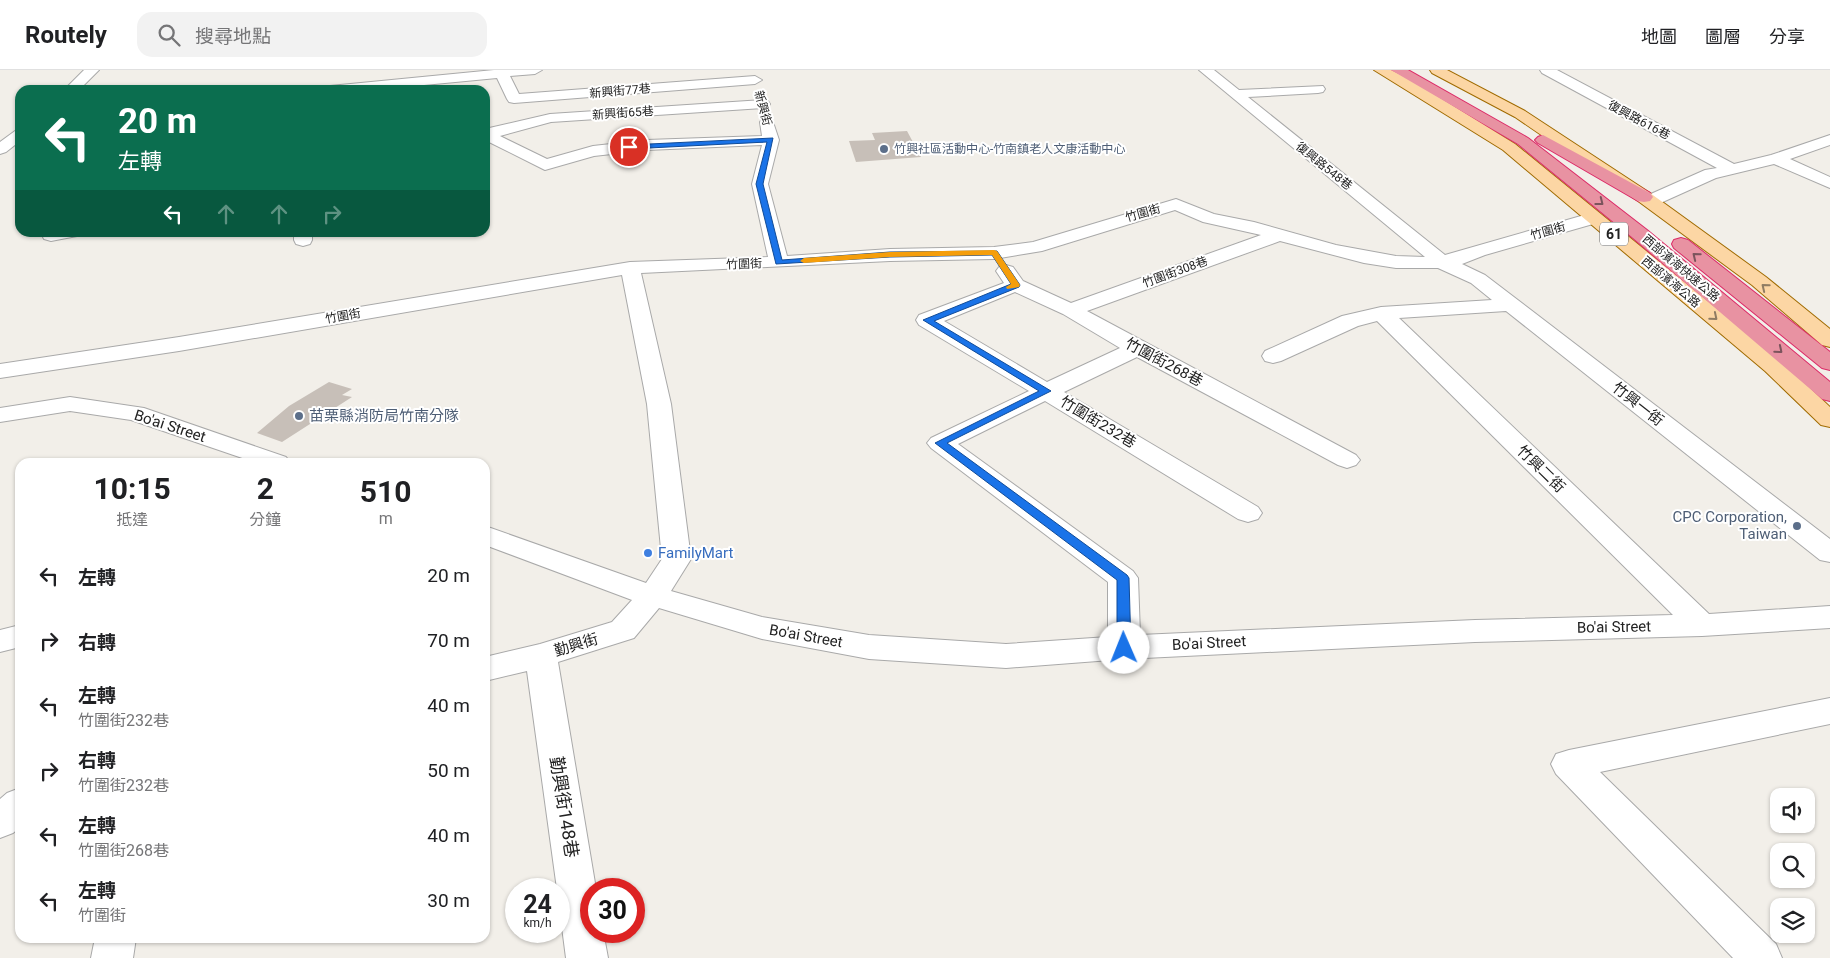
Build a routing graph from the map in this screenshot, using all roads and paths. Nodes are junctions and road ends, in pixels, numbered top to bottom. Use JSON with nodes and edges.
{"nodes":[{"id":1,"x":92,"y":70,"type":"edge"},
{"id":2,"x":535,"y":70,"type":"edge"},
{"id":3,"x":1206,"y":70,"type":"edge"},
{"id":4,"x":1381,"y":70,"type":"edge"},
{"id":5,"x":1398,"y":70,"type":"edge"},
{"id":6,"x":1420,"y":70,"type":"edge"},
{"id":7,"x":1436,"y":70,"type":"edge"},
{"id":8,"x":1547,"y":70,"type":"edge"},
{"id":9,"x":502,"y":73,"type":"junction"},
{"id":10,"x":757,"y":75,"type":"edge"},
{"id":11,"x":76,"y":85,"type":"edge"},
{"id":12,"x":410,"y":85,"type":"edge"},
{"id":13,"x":1318,"y":89,"type":"dead end"},
{"id":14,"x":1236,"y":94,"type":"junction"},
{"id":15,"x":762,"y":104,"type":"junction"},
{"id":16,"x":15,"y":130,"type":"edge"},
{"id":17,"x":490,"y":134,"type":"edge"},
{"id":18,"x":490,"y":138,"type":"edge"},
{"id":19,"x":1529,"y":139,"type":"junction"},
{"id":20,"x":770,"y":140,"type":"junction"},
{"id":21,"x":1830,"y":140,"type":"edge"},
{"id":22,"x":0,"y":149,"type":"edge"},
{"id":23,"x":1776,"y":159,"type":"junction"},
{"id":24,"x":1732,"y":169,"type":"junction"},
{"id":25,"x":1830,"y":183,"type":"edge"},
{"id":26,"x":1647,"y":199,"type":"junction"},
{"id":27,"x":1594,"y":218,"type":"junction"},
{"id":28,"x":1279,"y":234,"type":"junction"},
{"id":29,"x":994,"y":253,"type":"junction"},
{"id":30,"x":779,"y":262,"type":"junction"},
{"id":31,"x":1442,"y":262,"type":"junction"},
{"id":32,"x":630,"y":268,"type":"junction"},
{"id":33,"x":1016,"y":285,"type":"junction"},
{"id":34,"x":1510,"y":305,"type":"junction"},
{"id":35,"x":1070,"y":310,"type":"junction"},
{"id":36,"x":1381,"y":313,"type":"junction"},
{"id":37,"x":1830,"y":340,"type":"edge"},
{"id":38,"x":1137,"y":348,"type":"junction"},
{"id":39,"x":1273,"y":356,"type":"dead end"},
{"id":40,"x":1830,"y":363,"type":"edge"},
{"id":41,"x":0,"y":371,"type":"edge"},
{"id":42,"x":1046,"y":391,"type":"junction"},
{"id":43,"x":1830,"y":394,"type":"edge"},
{"id":44,"x":0,"y":415,"type":"edge"},
{"id":45,"x":1830,"y":420,"type":"edge"},
{"id":46,"x":265,"y":458,"type":"edge"},
{"id":47,"x":1347,"y":460,"type":"dead end"},
{"id":48,"x":1248,"y":512,"type":"dead end"},
{"id":49,"x":490,"y":538,"type":"edge"},
{"id":50,"x":1830,"y":553,"type":"edge"},
{"id":51,"x":653,"y":596,"type":"junction"},
{"id":52,"x":1830,"y":617,"type":"edge"},
{"id":53,"x":1702,"y":625,"type":"junction"},
{"id":54,"x":15,"y":637,"type":"edge"},
{"id":55,"x":0,"y":641,"type":"edge"},
{"id":56,"x":1124,"y":648,"type":"junction"},
{"id":57,"x":541,"y":656,"type":"junction"},
{"id":58,"x":490,"y":668,"type":"edge"},
{"id":59,"x":1830,"y":711,"type":"edge"},
{"id":60,"x":15,"y":808,"type":"edge"},
{"id":61,"x":0,"y":822,"type":"edge"},
{"id":62,"x":115,"y":943,"type":"edge"},
{"id":63,"x":112,"y":958,"type":"edge"},
{"id":64,"x":587,"y":958,"type":"edge"},
{"id":65,"x":1761,"y":958,"type":"edge"}],
"edges":[{"from":1,"to":11,"type":"street"},
{"from":2,"to":9,"type":"street"},
{"from":3,"to":14,"type":"street","name":"復興路548巷"},
{"from":4,"to":27,"type":"main road","name":"西部濱海公路","number":"61"},
{"from":5,"to":19,"type":"highway","name":"西部濱海快速公路","number":"61"},
{"from":6,"to":19,"type":"highway","name":"西部濱海快速公路","number":"61"},
{"from":7,"to":26,"type":"main road"},
{"from":8,"to":24,"type":"street","name":"復興路616巷"},
{"from":9,"to":10,"type":"street","name":"新興街77巷"},
{"from":9,"to":12,"type":"street"},
{"from":10,"to":15,"type":"street","name":"新興街"},
{"from":13,"to":14,"type":"street"},
{"from":14,"to":31,"type":"street","name":"復興路548巷"},
{"from":15,"to":17,"type":"street","name":"新興街65巷"},
{"from":15,"to":20,"type":"street","name":"新興街"},
{"from":16,"to":22,"type":"street"},
{"from":18,"to":20,"type":"street"},
{"from":19,"to":26,"type":"highway"},
{"from":19,"to":27,"type":"highway"},
{"from":40,"to":19,"type":"highway","name":"西部濱海快速公路","number":"61","one_way":true},
{"from":19,"to":43,"type":"highway","name":"西部濱海快速公路","number":"61","one_way":true},
{"from":20,"to":30,"type":"street","name":"新興街"},
{"from":21,"to":23,"type":"street"},
{"from":23,"to":24,"type":"street"},
{"from":23,"to":25,"type":"street"},
{"from":24,"to":26,"type":"street"},
{"from":37,"to":26,"type":"main road","one_way":true},
{"from":27,"to":31,"type":"street","name":"竹圍街"},
{"from":27,"to":45,"type":"main road","name":"西部濱海公路","number":"61","one_way":true},
{"from":28,"to":29,"type":"street","name":"竹圍街"},
{"from":28,"to":31,"type":"street","name":"竹圍街"},
{"from":28,"to":35,"type":"street","name":"竹圍街308巷"},
{"from":29,"to":30,"type":"street","name":"竹圍街"},
{"from":29,"to":33,"type":"street"},
{"from":30,"to":32,"type":"street","name":"竹圍街"},
{"from":31,"to":34,"type":"street","name":"竹興一街"},
{"from":32,"to":41,"type":"street","name":"竹圍街"},
{"from":32,"to":51,"type":"street","name":"勤興街"},
{"from":33,"to":35,"type":"street","name":"竹圍街268巷"},
{"from":33,"to":42,"type":"street","name":"竹圍街232巷"},
{"from":34,"to":36,"type":"street"},
{"from":34,"to":50,"type":"street","name":"竹興一街"},
{"from":35,"to":38,"type":"street","name":"竹圍街268巷"},
{"from":36,"to":39,"type":"street"},
{"from":36,"to":53,"type":"street","name":"竹興二街"},
{"from":38,"to":42,"type":"street"},
{"from":38,"to":47,"type":"street","name":"竹圍街268巷"},
{"from":42,"to":48,"type":"street","name":"竹圍街232巷"},
{"from":42,"to":56,"type":"street"},
{"from":44,"to":46,"type":"street","name":"Bo'ai Street"},
{"from":49,"to":51,"type":"street","name":"Bo'ai Street"},
{"from":51,"to":56,"type":"street","name":"Bo'ai Street"},
{"from":51,"to":57,"type":"street","name":"勤興街"},
{"from":52,"to":53,"type":"street","name":"Bo'ai Street"},
{"from":53,"to":56,"type":"street","name":"Bo'ai Street"},
{"from":54,"to":55,"type":"street"},
{"from":57,"to":58,"type":"street","name":"勤興街"},
{"from":57,"to":64,"type":"street","name":"勤興街148巷"},
{"from":59,"to":65,"type":"street"},
{"from":60,"to":61,"type":"street"},
{"from":62,"to":63,"type":"street"}]}
